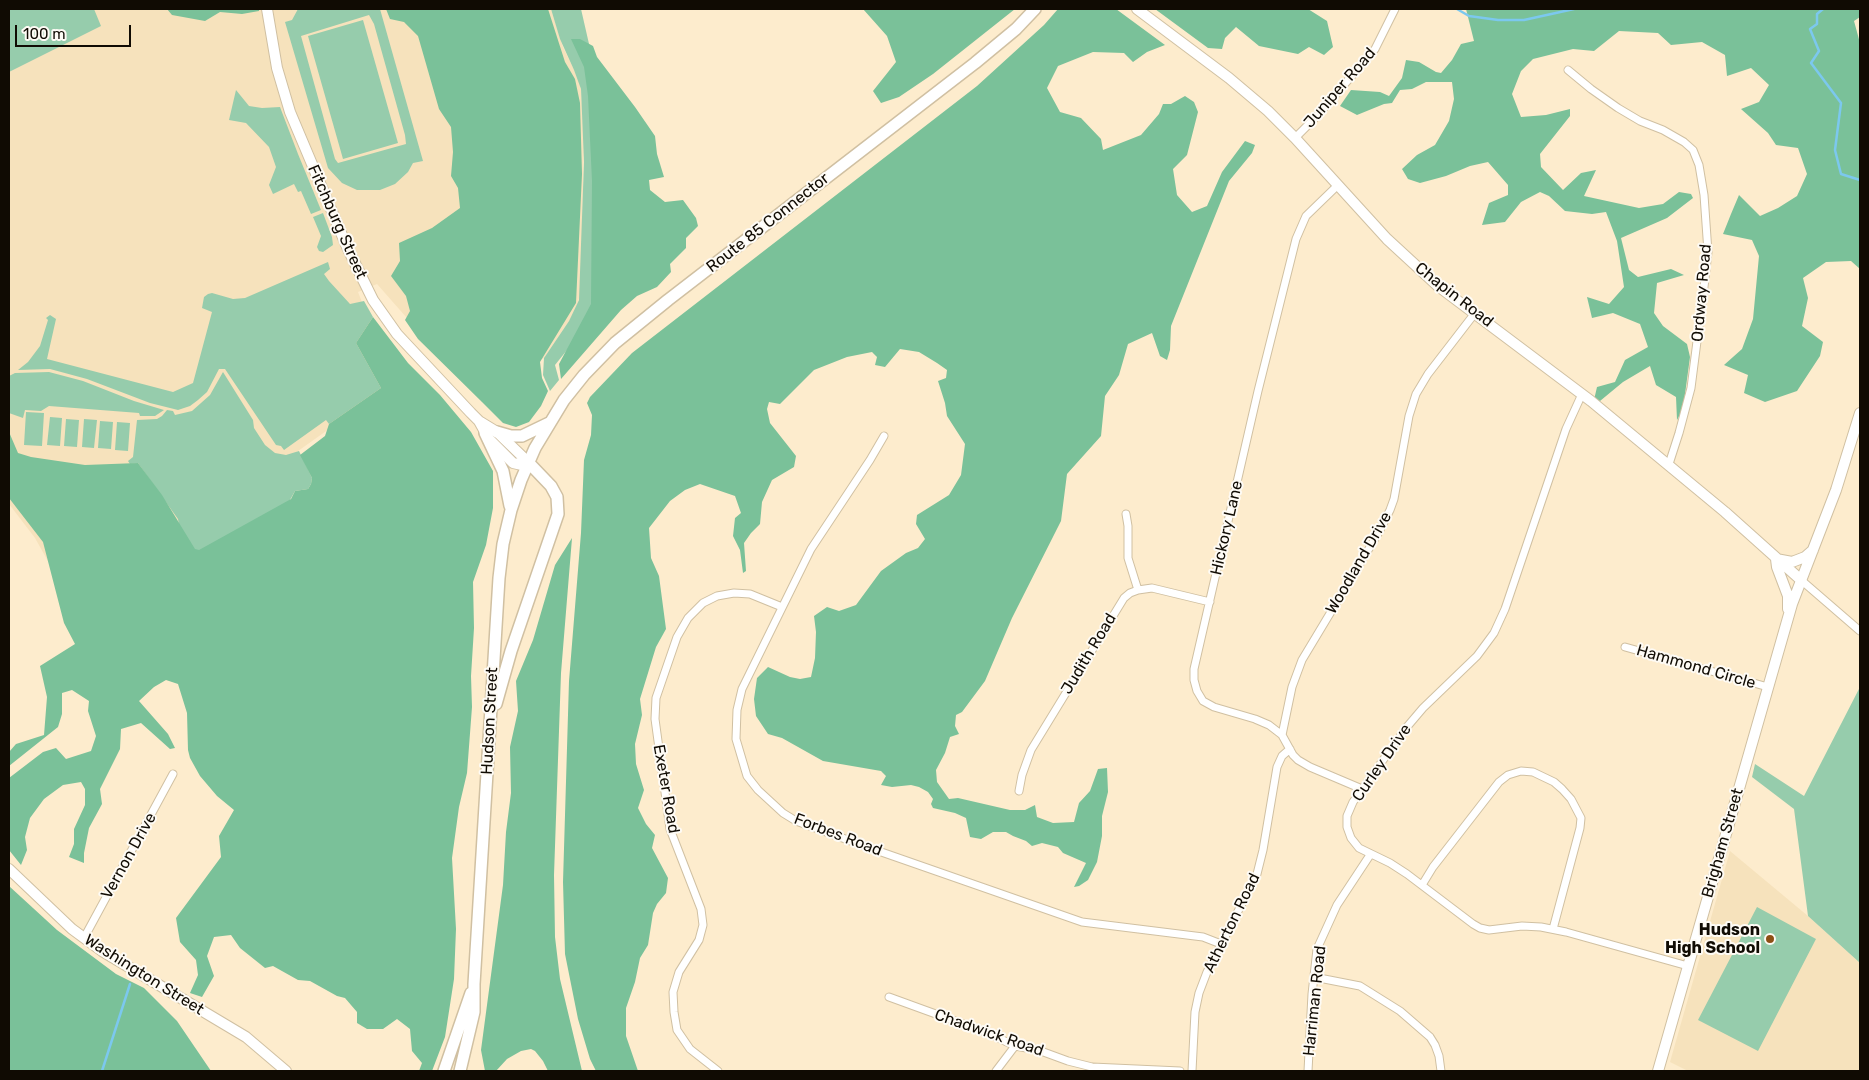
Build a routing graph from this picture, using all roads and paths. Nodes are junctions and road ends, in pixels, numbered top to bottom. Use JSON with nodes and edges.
{"nodes":[{"id":1,"x":267,"y":9,"type":"edge"},
{"id":2,"x":1036,"y":9,"type":"edge"},
{"id":3,"x":1137,"y":9,"type":"edge"},
{"id":4,"x":1395,"y":9,"type":"edge"},
{"id":5,"x":1568,"y":70,"type":"dead end"},
{"id":6,"x":1295,"y":138,"type":"junction"},
{"id":7,"x":1338,"y":185,"type":"junction"},
{"id":8,"x":1475,"y":313,"type":"junction"},
{"id":9,"x":1582,"y":394,"type":"junction"},
{"id":10,"x":1860,"y":413,"type":"edge"},
{"id":11,"x":549,"y":423,"type":"junction"},
{"id":12,"x":491,"y":433,"type":"junction"},
{"id":13,"x":884,"y":436,"type":"dead end"},
{"id":14,"x":528,"y":462,"type":"junction"},
{"id":15,"x":1669,"y":464,"type":"junction"},
{"id":16,"x":511,"y":510,"type":"junction"},
{"id":17,"x":1126,"y":514,"type":"dead end"},
{"id":18,"x":1814,"y":549,"type":"junction"},
{"id":19,"x":1776,"y":559,"type":"junction"},
{"id":20,"x":1801,"y":580,"type":"junction"},
{"id":21,"x":1138,"y":590,"type":"junction"},
{"id":22,"x":1210,"y":602,"type":"junction"},
{"id":23,"x":782,"y":607,"type":"junction"},
{"id":24,"x":1789,"y":615,"type":"junction"},
{"id":25,"x":1860,"y":631,"type":"edge"},
{"id":26,"x":1624,"y":646,"type":"dead end"},
{"id":27,"x":1768,"y":687,"type":"junction"},
{"id":28,"x":1282,"y":736,"type":"junction"},
{"id":29,"x":489,"y":742,"type":"junction"},
{"id":30,"x":1290,"y":749,"type":"junction"},
{"id":31,"x":174,"y":774,"type":"dead end"},
{"id":32,"x":1362,"y":789,"type":"junction"},
{"id":33,"x":1020,"y":791,"type":"dead end"},
{"id":34,"x":1370,"y":855,"type":"junction"},
{"id":35,"x":9,"y":869,"type":"edge"},
{"id":36,"x":1422,"y":885,"type":"junction"},
{"id":37,"x":1553,"y":929,"type":"junction"},
{"id":38,"x":84,"y":938,"type":"junction"},
{"id":39,"x":1221,"y":944,"type":"junction"},
{"id":40,"x":1688,"y":966,"type":"junction"},
{"id":41,"x":1314,"y":978,"type":"junction"},
{"id":42,"x":474,"y":984,"type":"junction"},
{"id":43,"x":889,"y":997,"type":"dead end"},
{"id":44,"x":1015,"y":1046,"type":"junction"},
{"id":45,"x":286,"y":1071,"type":"edge"},
{"id":46,"x":444,"y":1071,"type":"edge"},
{"id":47,"x":460,"y":1071,"type":"edge"},
{"id":48,"x":718,"y":1071,"type":"edge"},
{"id":49,"x":996,"y":1071,"type":"edge"},
{"id":50,"x":1180,"y":1071,"type":"edge"},
{"id":51,"x":1192,"y":1071,"type":"edge"},
{"id":52,"x":1308,"y":1071,"type":"edge"},
{"id":53,"x":1441,"y":1071,"type":"edge"},
{"id":54,"x":1658,"y":1071,"type":"edge"}],
"edges":[{"from":1,"to":12,"type":"street","name":"Fitchburg Street"},
{"from":2,"to":11,"type":"main road","name":"Route 85 Connector"},
{"from":3,"to":6,"type":"street","name":"Chapin Road"},
{"from":4,"to":6,"type":"street","name":"Juniper Road"},
{"from":5,"to":15,"type":"street","name":"Ordway Road"},
{"from":6,"to":7,"type":"street","name":"Chapin Road"},
{"from":7,"to":8,"type":"street","name":"Chapin Road"},
{"from":7,"to":22,"type":"street","name":"Hickory Lane"},
{"from":8,"to":9,"type":"street","name":"Chapin Road"},
{"from":8,"to":28,"type":"street","name":"Woodland Drive"},
{"from":9,"to":15,"type":"street","name":"Chapin Road"},
{"from":9,"to":32,"type":"street","name":"Curley Drive"},
{"from":10,"to":18,"type":"street","name":"Brigham Street"},
{"from":11,"to":12,"type":"main road"},
{"from":11,"to":14,"type":"main road","name":"Route 85 Connector"},
{"from":12,"to":14,"type":"street"},
{"from":12,"to":16,"type":"main road"},
{"from":13,"to":23,"type":"street","name":"Forbes Road"},
{"from":14,"to":16,"type":"main road","name":"Hudson Street"},
{"from":14,"to":29,"type":"main road"},
{"from":15,"to":19,"type":"street","name":"Chapin Road"},
{"from":16,"to":29,"type":"main road","name":"Hudson Street"},
{"from":17,"to":21,"type":"street"},
{"from":18,"to":19,"type":"street"},
{"from":18,"to":20,"type":"street","name":"Brigham Street"},
{"from":19,"to":20,"type":"street","name":"Chapin Road"},
{"from":19,"to":24,"type":"street","name":"Brigham Street"},
{"from":20,"to":24,"type":"street","name":"Brigham Street"},
{"from":20,"to":25,"type":"street","name":"Chapin Road"},
{"from":21,"to":22,"type":"street"},
{"from":21,"to":33,"type":"street","name":"Judith Road"},
{"from":22,"to":28,"type":"street","name":"Hickory Lane"},
{"from":23,"to":39,"type":"street","name":"Forbes Road"},
{"from":23,"to":48,"type":"street","name":"Exeter Road"},
{"from":24,"to":27,"type":"street","name":"Brigham Street"},
{"from":26,"to":27,"type":"street","name":"Hammond Circle"},
{"from":27,"to":40,"type":"street","name":"Brigham Street"},
{"from":28,"to":30,"type":"street","name":"Hickory Lane"},
{"from":29,"to":42,"type":"main road","name":"Hudson Street"},
{"from":30,"to":32,"type":"street","name":"Hickory Lane"},
{"from":30,"to":39,"type":"street","name":"Atherton Road"},
{"from":31,"to":38,"type":"street","name":"Vernon Drive"},
{"from":32,"to":34,"type":"street","name":"Curley Drive"},
{"from":34,"to":36,"type":"street","name":"Curley Drive"},
{"from":34,"to":41,"type":"street","name":"Harriman Road"},
{"from":35,"to":38,"type":"street","name":"Washington Street"},
{"from":36,"to":37,"type":"street","name":"Curley Drive"},
{"from":36,"to":37,"type":"street"},
{"from":37,"to":40,"type":"street","name":"Curley Drive"},
{"from":38,"to":45,"type":"street","name":"Washington Street"},
{"from":39,"to":51,"type":"street","name":"Atherton Road"},
{"from":40,"to":54,"type":"street","name":"Brigham Street"},
{"from":41,"to":52,"type":"street","name":"Harriman Road"},
{"from":41,"to":53,"type":"street"},
{"from":42,"to":46,"type":"main road","name":"Hudson Street"},
{"from":42,"to":47,"type":"main road","name":"Hudson Street"},
{"from":43,"to":44,"type":"street","name":"Chadwick Road"},
{"from":44,"to":49,"type":"street"},
{"from":44,"to":50,"type":"street","name":"Chadwick Road"}]}
